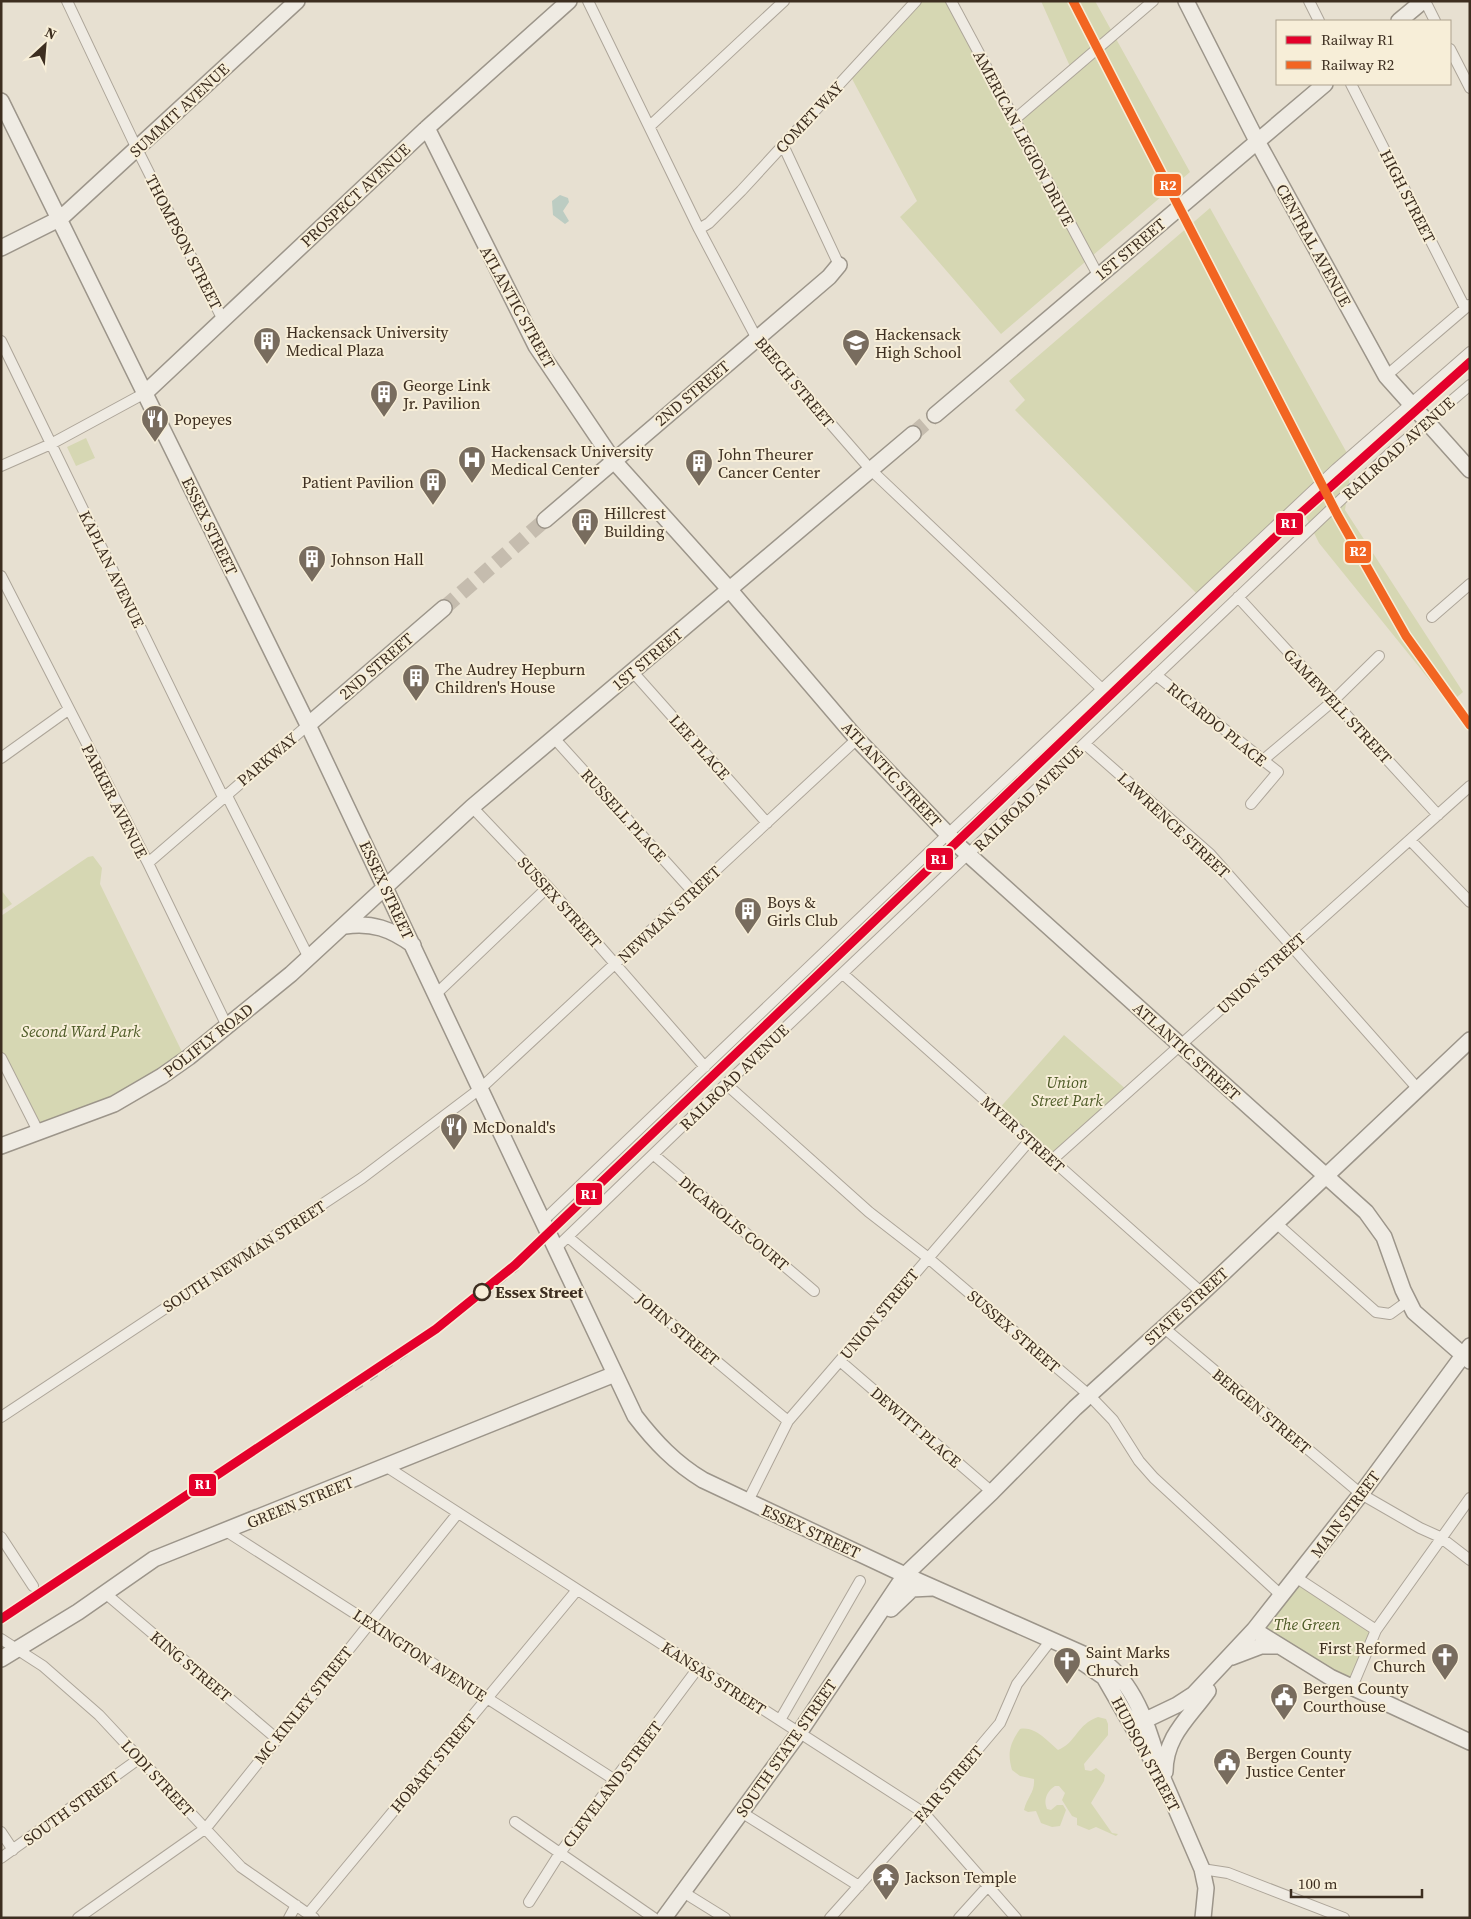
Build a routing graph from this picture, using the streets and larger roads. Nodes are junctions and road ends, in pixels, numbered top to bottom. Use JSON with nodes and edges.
{"nodes":[{"id":1,"x":67,"y":1,"type":"edge"},
{"id":2,"x":296,"y":1,"type":"edge"},
{"id":3,"x":570,"y":1,"type":"edge"},
{"id":4,"x":588,"y":1,"type":"edge"},
{"id":5,"x":784,"y":1,"type":"edge"},
{"id":6,"x":916,"y":1,"type":"edge"},
{"id":7,"x":951,"y":1,"type":"edge"},
{"id":8,"x":1153,"y":1,"type":"edge"},
{"id":9,"x":1186,"y":1,"type":"edge"},
{"id":10,"x":1309,"y":1,"type":"edge"},
{"id":11,"x":1424,"y":1,"type":"edge"},
{"id":12,"x":1318,"y":20,"type":"edge"},
{"id":13,"x":1400,"y":20,"type":"edge"},
{"id":14,"x":1434,"y":20,"type":"edge"},
{"id":15,"x":1451,"y":51,"type":"edge"},
{"id":16,"x":1324,"y":85,"type":"edge"},
{"id":17,"x":1352,"y":85,"type":"edge"},
{"id":18,"x":1470,"y":88,"type":"edge"},
{"id":19,"x":1,"y":101,"type":"edge"},
{"id":20,"x":1014,"y":120,"type":"junction"},
{"id":21,"x":650,"y":126,"type":"junction"},
{"id":22,"x":427,"y":128,"type":"junction"},
{"id":23,"x":1257,"y":141,"type":"junction"},
{"id":24,"x":783,"y":145,"type":"junction"},
{"id":25,"x":137,"y":149,"type":"junction"},
{"id":26,"x":60,"y":218,"type":"junction"},
{"id":27,"x":699,"y":229,"type":"junction"},
{"id":28,"x":1,"y":248,"type":"edge"},
{"id":29,"x":839,"y":265,"type":"joint"},
{"id":30,"x":1098,"y":275,"type":"junction"},
{"id":31,"x":1467,"y":306,"type":"edge"},
{"id":32,"x":223,"y":320,"type":"junction"},
{"id":33,"x":757,"y":338,"type":"junction"},
{"id":34,"x":1,"y":341,"type":"edge"},
{"id":35,"x":1470,"y":352,"type":"edge"},
{"id":36,"x":1386,"y":376,"type":"junction"},
{"id":37,"x":1470,"y":385,"type":"edge"},
{"id":38,"x":144,"y":393,"type":"junction"},
{"id":39,"x":1412,"y":403,"type":"junction"},
{"id":40,"x":935,"y":415,"type":"tunnel mouth"},
{"id":41,"x":1428,"y":421,"type":"junction"},
{"id":42,"x":912,"y":434,"type":"tunnel mouth"},
{"id":43,"x":51,"y":444,"type":"junction"},
{"id":44,"x":613,"y":460,"type":"junction"},
{"id":45,"x":1,"y":466,"type":"edge"},
{"id":46,"x":871,"y":470,"type":"junction"},
{"id":47,"x":1470,"y":470,"type":"edge"},
{"id":48,"x":544,"y":520,"type":"tunnel mouth"},
{"id":49,"x":1,"y":576,"type":"edge"},
{"id":50,"x":1470,"y":584,"type":"edge"},
{"id":51,"x":729,"y":588,"type":"junction"},
{"id":52,"x":1238,"y":597,"type":"junction"},
{"id":53,"x":444,"y":608,"type":"tunnel mouth"},
{"id":54,"x":1432,"y":617,"type":"dead end"},
{"id":55,"x":1379,"y":656,"type":"dead end"},
{"id":56,"x":632,"y":672,"type":"junction"},
{"id":57,"x":1156,"y":675,"type":"junction"},
{"id":58,"x":1103,"y":690,"type":"junction"},
{"id":59,"x":1333,"y":701,"type":"junction"},
{"id":60,"x":68,"y":710,"type":"junction"},
{"id":61,"x":308,"y":725,"type":"junction"},
{"id":62,"x":554,"y":738,"type":"junction"},
{"id":63,"x":857,"y":739,"type":"junction"},
{"id":64,"x":1085,"y":744,"type":"junction"},
{"id":65,"x":1,"y":758,"type":"edge"},
{"id":66,"x":1262,"y":761,"type":"junction"},
{"id":67,"x":1470,"y":786,"type":"edge"},
{"id":68,"x":225,"y":795,"type":"junction"},
{"id":69,"x":1251,"y":804,"type":"dead end"},
{"id":70,"x":472,"y":807,"type":"junction"},
{"id":71,"x":1438,"y":815,"type":"junction"},
{"id":72,"x":767,"y":823,"type":"junction"},
{"id":73,"x":948,"y":834,"type":"junction"},
{"id":74,"x":1410,"y":840,"type":"junction"},
{"id":75,"x":969,"y":854,"type":"junction"},
{"id":76,"x":148,"y":863,"type":"junction"},
{"id":77,"x":548,"y":887,"type":"junction"},
{"id":78,"x":386,"y":888,"type":"junction"},
{"id":79,"x":693,"y":892,"type":"junction"},
{"id":80,"x":1470,"y":902,"type":"edge"},
{"id":81,"x":345,"y":926,"type":"junction"},
{"id":82,"x":413,"y":945,"type":"junction"},
{"id":83,"x":1291,"y":946,"type":"junction"},
{"id":84,"x":309,"y":958,"type":"junction"},
{"id":85,"x":615,"y":964,"type":"junction"},
{"id":86,"x":843,"y":974,"type":"junction"},
{"id":87,"x":436,"y":994,"type":"junction"},
{"id":88,"x":227,"y":1026,"type":"junction"},
{"id":89,"x":1470,"y":1040,"type":"edge"},
{"id":90,"x":1181,"y":1045,"type":"junction"},
{"id":91,"x":1,"y":1058,"type":"edge"},
{"id":92,"x":704,"y":1067,"type":"junction"},
{"id":93,"x":726,"y":1084,"type":"junction"},
{"id":94,"x":481,"y":1088,"type":"junction"},
{"id":95,"x":1418,"y":1089,"type":"junction"},
{"id":96,"x":39,"y":1133,"type":"junction"},
{"id":97,"x":1030,"y":1140,"type":"junction"},
{"id":98,"x":1,"y":1146,"type":"edge"},
{"id":99,"x":654,"y":1155,"type":"junction"},
{"id":100,"x":1052,"y":1160,"type":"junction"},
{"id":101,"x":1326,"y":1176,"type":"junction"},
{"id":102,"x":543,"y":1221,"type":"junction"},
{"id":103,"x":1276,"y":1223,"type":"junction"},
{"id":104,"x":568,"y":1237,"type":"junction"},
{"id":105,"x":556,"y":1248,"type":"junction"},
{"id":106,"x":927,"y":1257,"type":"junction"},
{"id":107,"x":814,"y":1291,"type":"dead end"},
{"id":108,"x":1202,"y":1293,"type":"junction"},
{"id":109,"x":1408,"y":1301,"type":"junction"},
{"id":110,"x":1163,"y":1328,"type":"junction"},
{"id":111,"x":1467,"y":1354,"type":"edge"},
{"id":112,"x":840,"y":1361,"type":"junction"},
{"id":113,"x":615,"y":1374,"type":"junction"},
{"id":114,"x":1089,"y":1395,"type":"junction"},
{"id":115,"x":1,"y":1417,"type":"edge"},
{"id":116,"x":788,"y":1421,"type":"junction"},
{"id":117,"x":387,"y":1467,"type":"junction"},
{"id":118,"x":992,"y":1492,"type":"junction"},
{"id":119,"x":1361,"y":1494,"type":"junction"},
{"id":120,"x":1470,"y":1498,"type":"edge"},
{"id":121,"x":748,"y":1501,"type":"junction"},
{"id":122,"x":458,"y":1513,"type":"junction"},
{"id":123,"x":226,"y":1531,"type":"junction"},
{"id":124,"x":1,"y":1537,"type":"edge"},
{"id":125,"x":1440,"y":1537,"type":"junction"},
{"id":126,"x":1470,"y":1560,"type":"edge"},
{"id":127,"x":905,"y":1575,"type":"junction"},
{"id":128,"x":1297,"y":1578,"type":"junction"},
{"id":129,"x":860,"y":1581,"type":"dead end"},
{"id":130,"x":33,"y":1586,"type":"dead end"},
{"id":131,"x":934,"y":1588,"type":"junction"},
{"id":132,"x":577,"y":1590,"type":"junction"},
{"id":133,"x":106,"y":1593,"type":"junction"},
{"id":134,"x":1282,"y":1596,"type":"junction"},
{"id":135,"x":370,"y":1623,"type":"junction"},
{"id":136,"x":873,"y":1624,"type":"junction"},
{"id":137,"x":1254,"y":1630,"type":"junction"},
{"id":138,"x":1376,"y":1630,"type":"junction"},
{"id":139,"x":1,"y":1638,"type":"edge"},
{"id":140,"x":1051,"y":1640,"type":"junction"},
{"id":141,"x":1280,"y":1646,"type":"junction"},
{"id":142,"x":17,"y":1648,"type":"junction"},
{"id":143,"x":1,"y":1659,"type":"edge"},
{"id":144,"x":1227,"y":1660,"type":"junction"},
{"id":145,"x":698,"y":1668,"type":"junction"},
{"id":146,"x":1104,"y":1677,"type":"joint"},
{"id":147,"x":1212,"y":1677,"type":"junction"},
{"id":148,"x":1352,"y":1686,"type":"junction"},
{"id":149,"x":487,"y":1698,"type":"junction"},
{"id":150,"x":780,"y":1720,"type":"junction"},
{"id":151,"x":1138,"y":1723,"type":"junction"},
{"id":152,"x":799,"y":1733,"type":"junction"},
{"id":153,"x":277,"y":1739,"type":"junction"},
{"id":154,"x":1470,"y":1742,"type":"edge"},
{"id":155,"x":140,"y":1758,"type":"junction"},
{"id":156,"x":615,"y":1780,"type":"junction"},
{"id":157,"x":1164,"y":1781,"type":"junction"},
{"id":158,"x":741,"y":1812,"type":"junction"},
{"id":159,"x":924,"y":1813,"type":"junction"},
{"id":160,"x":515,"y":1822,"type":"dead end"},
{"id":161,"x":206,"y":1828,"type":"junction"},
{"id":162,"x":1,"y":1832,"type":"edge"},
{"id":163,"x":13,"y":1850,"type":"junction"},
{"id":164,"x":560,"y":1853,"type":"junction"},
{"id":165,"x":1,"y":1858,"type":"edge"},
{"id":166,"x":1202,"y":1869,"type":"junction"},
{"id":167,"x":859,"y":1886,"type":"junction"},
{"id":168,"x":988,"y":1886,"type":"junction"},
{"id":169,"x":683,"y":1892,"type":"junction"},
{"id":170,"x":529,"y":1902,"type":"dead end"},
{"id":171,"x":296,"y":1905,"type":"junction"},
{"id":172,"x":311,"y":1916,"type":"edge"},
{"id":173,"x":78,"y":1918,"type":"edge"},
{"id":174,"x":289,"y":1918,"type":"edge"},
{"id":175,"x":654,"y":1918,"type":"edge"},
{"id":176,"x":664,"y":1918,"type":"edge"},
{"id":177,"x":725,"y":1918,"type":"edge"},
{"id":178,"x":830,"y":1918,"type":"edge"},
{"id":179,"x":960,"y":1918,"type":"edge"},
{"id":180,"x":1016,"y":1918,"type":"edge"},
{"id":181,"x":1203,"y":1918,"type":"edge"},
{"id":182,"x":1344,"y":1918,"type":"edge"}],
"edges":[{"from":1,"to":25,"type":"street","name":"THOMPSON STREET"},
{"from":2,"to":25,"type":"street","name":"SUMMIT AVENUE"},
{"from":3,"to":22,"type":"street","name":"PROSPECT AVENUE"},
{"from":4,"to":21,"type":"street","name":"BEECH STREET"},
{"from":5,"to":21,"type":"street"},
{"from":6,"to":24,"type":"street","name":"COMET WAY"},
{"from":7,"to":20,"type":"street","name":"AMERICAN LEGION DRIVE"},
{"from":8,"to":20,"type":"street"},
{"from":9,"to":23,"type":"street","name":"CENTRAL AVENUE"},
{"from":10,"to":12,"type":"street"},
{"from":11,"to":13,"type":"street"},
{"from":11,"to":14,"type":"street"},
{"from":15,"to":18,"type":"street"},
{"from":16,"to":23,"type":"street","name":"1ST STREET"},
{"from":17,"to":31,"type":"street","name":"HIGH STREET"},
{"from":19,"to":26,"type":"street","name":"ESSEX STREET"},
{"from":20,"to":30,"type":"street","name":"AMERICAN LEGION DRIVE"},
{"from":21,"to":27,"type":"street","name":"BEECH STREET"},
{"from":22,"to":32,"type":"street","name":"PROSPECT AVENUE"},
{"from":22,"to":44,"type":"street","name":"ATLANTIC STREET"},
{"from":23,"to":30,"type":"street","name":"1ST STREET"},
{"from":23,"to":36,"type":"street","name":"CENTRAL AVENUE"},
{"from":24,"to":27,"type":"street","name":"COMET WAY"},
{"from":24,"to":29,"type":"street"},
{"from":25,"to":26,"type":"street","name":"SUMMIT AVENUE"},
{"from":25,"to":32,"type":"street","name":"THOMPSON STREET"},
{"from":26,"to":28,"type":"street","name":"SUMMIT AVENUE"},
{"from":26,"to":38,"type":"street","name":"ESSEX STREET"},
{"from":27,"to":33,"type":"street","name":"BEECH STREET"},
{"from":29,"to":33,"type":"street","name":"2ND STREET"},
{"from":30,"to":40,"type":"street","name":"1ST STREET"},
{"from":31,"to":36,"type":"street"},
{"from":32,"to":38,"type":"street","name":"PROSPECT AVENUE"},
{"from":33,"to":44,"type":"street","name":"2ND STREET"},
{"from":33,"to":46,"type":"street","name":"BEECH STREET"},
{"from":34,"to":43,"type":"street","name":"KAPLAN AVENUE"},
{"from":35,"to":39,"type":"street","name":"RAILROAD AVENUE"},
{"from":36,"to":39,"type":"street","name":"CENTRAL AVENUE"},
{"from":37,"to":41,"type":"street","name":"RAILROAD AVENUE"},
{"from":38,"to":43,"type":"street"},
{"from":38,"to":61,"type":"street","name":"ESSEX STREET"},
{"from":39,"to":41,"type":"street","name":"CENTRAL AVENUE"},
{"from":39,"to":58,"type":"street","name":"RAILROAD AVENUE"},
{"from":41,"to":47,"type":"street","name":"CENTRAL AVENUE"},
{"from":41,"to":52,"type":"street","name":"RAILROAD AVENUE"},
{"from":42,"to":46,"type":"street","name":"1ST STREET"},
{"from":43,"to":45,"type":"street"},
{"from":43,"to":68,"type":"street","name":"KAPLAN AVENUE"},
{"from":44,"to":48,"type":"street","name":"2ND STREET"},
{"from":44,"to":51,"type":"street","name":"ATLANTIC STREET"},
{"from":46,"to":51,"type":"street","name":"1ST STREET"},
{"from":46,"to":58,"type":"street","name":"BEECH STREET"},
{"from":49,"to":60,"type":"street","name":"PARKER AVENUE"},
{"from":50,"to":54,"type":"street"},
{"from":51,"to":56,"type":"street","name":"1ST STREET"},
{"from":51,"to":63,"type":"street","name":"ATLANTIC STREET"},
{"from":52,"to":57,"type":"street","name":"RAILROAD AVENUE"},
{"from":52,"to":59,"type":"street","name":"GAMEWELL STREET"},
{"from":53,"to":61,"type":"street","name":"2ND STREET"},
{"from":55,"to":59,"type":"street"},
{"from":56,"to":62,"type":"street","name":"1ST STREET"},
{"from":56,"to":72,"type":"street","name":"LEE PLACE"},
{"from":57,"to":64,"type":"street","name":"RAILROAD AVENUE"},
{"from":57,"to":66,"type":"street","name":"RICARDO PLACE"},
{"from":58,"to":73,"type":"street","name":"RAILROAD AVENUE"},
{"from":59,"to":66,"type":"street"},
{"from":59,"to":71,"type":"street","name":"GAMEWELL STREET"},
{"from":60,"to":65,"type":"street"},
{"from":60,"to":76,"type":"street","name":"PARKER AVENUE"},
{"from":61,"to":68,"type":"street","name":"PARKWAY"},
{"from":61,"to":78,"type":"street","name":"ESSEX STREET"},
{"from":62,"to":70,"type":"street","name":"1ST STREET"},
{"from":62,"to":79,"type":"street","name":"RUSSELL PLACE"},
{"from":63,"to":72,"type":"street","name":"NEWMAN STREET"},
{"from":63,"to":73,"type":"street","name":"ATLANTIC STREET"},
{"from":64,"to":75,"type":"street","name":"RAILROAD AVENUE"},
{"from":64,"to":83,"type":"street","name":"LAWRENCE STREET"},
{"from":66,"to":69,"type":"street","name":"RICARDO PLACE"},
{"from":67,"to":71,"type":"street","name":"UNION STREET"},
{"from":68,"to":76,"type":"street","name":"PARKWAY"},
{"from":68,"to":84,"type":"street","name":"KAPLAN AVENUE"},
{"from":70,"to":77,"type":"street","name":"SUSSEX STREET"},
{"from":70,"to":78,"type":"street","name":"1ST STREET"},
{"from":71,"to":74,"type":"street","name":"UNION STREET"},
{"from":72,"to":79,"type":"street","name":"NEWMAN STREET"},
{"from":73,"to":75,"type":"street","name":"ATLANTIC STREET"},
{"from":73,"to":92,"type":"street","name":"RAILROAD AVENUE"},
{"from":74,"to":80,"type":"street"},
{"from":74,"to":83,"type":"street","name":"UNION STREET"},
{"from":75,"to":86,"type":"street","name":"RAILROAD AVENUE"},
{"from":75,"to":90,"type":"street","name":"ATLANTIC STREET"},
{"from":76,"to":88,"type":"street","name":"PARKER AVENUE"},
{"from":77,"to":85,"type":"street","name":"SUSSEX STREET"},
{"from":77,"to":87,"type":"street"},
{"from":78,"to":81,"type":"street","name":"POLIFLY ROAD"},
{"from":78,"to":82,"type":"street","name":"ESSEX STREET"},
{"from":79,"to":85,"type":"street","name":"NEWMAN STREET"},
{"from":81,"to":82,"type":"street"},
{"from":81,"to":84,"type":"street","name":"POLIFLY ROAD"},
{"from":82,"to":87,"type":"street","name":"ESSEX STREET"},
{"from":83,"to":90,"type":"street","name":"UNION STREET"},
{"from":83,"to":95,"type":"street","name":"LAWRENCE STREET"},
{"from":84,"to":88,"type":"street","name":"POLIFLY ROAD"},
{"from":85,"to":92,"type":"street","name":"SUSSEX STREET"},
{"from":85,"to":94,"type":"street","name":"NEWMAN STREET"},
{"from":86,"to":93,"type":"street","name":"RAILROAD AVENUE"},
{"from":86,"to":97,"type":"street","name":"MYER STREET"},
{"from":87,"to":94,"type":"street","name":"ESSEX STREET"},
{"from":88,"to":96,"type":"street","name":"POLIFLY ROAD"},
{"from":89,"to":95,"type":"street","name":"STATE STREET"},
{"from":90,"to":100,"type":"street","name":"UNION STREET"},
{"from":90,"to":101,"type":"street","name":"ATLANTIC STREET"},
{"from":91,"to":96,"type":"street"},
{"from":92,"to":102,"type":"street","name":"RAILROAD AVENUE"},
{"from":93,"to":99,"type":"street","name":"RAILROAD AVENUE"},
{"from":93,"to":106,"type":"street","name":"SUSSEX STREET"},
{"from":94,"to":102,"type":"street","name":"ESSEX STREET"},
{"from":94,"to":115,"type":"street","name":"SOUTH NEWMAN STREET"},
{"from":95,"to":101,"type":"street","name":"STATE STREET"},
{"from":96,"to":98,"type":"street","name":"POLIFLY ROAD"},
{"from":97,"to":100,"type":"street","name":"MYER STREET"},
{"from":97,"to":106,"type":"street","name":"UNION STREET"},
{"from":99,"to":104,"type":"street","name":"RAILROAD AVENUE"},
{"from":99,"to":107,"type":"street","name":"DICAROLIS COURT"},
{"from":100,"to":108,"type":"street","name":"MYER STREET"},
{"from":101,"to":103,"type":"street","name":"STATE STREET"},
{"from":101,"to":109,"type":"street","name":"ATLANTIC STREET"},
{"from":102,"to":105,"type":"street","name":"ESSEX STREET"},
{"from":103,"to":108,"type":"street","name":"STATE STREET"},
{"from":103,"to":109,"type":"street"},
{"from":104,"to":105,"type":"street","name":"RAILROAD AVENUE"},
{"from":104,"to":116,"type":"street","name":"JOHN STREET"},
{"from":105,"to":113,"type":"street","name":"ESSEX STREET"},
{"from":106,"to":112,"type":"street","name":"UNION STREET"},
{"from":106,"to":114,"type":"street","name":"SUSSEX STREET"},
{"from":108,"to":110,"type":"street","name":"STATE STREET"},
{"from":109,"to":111,"type":"street","name":"ATLANTIC STREET"},
{"from":110,"to":114,"type":"street","name":"STATE STREET"},
{"from":110,"to":119,"type":"street","name":"BERGEN STREET"},
{"from":111,"to":119,"type":"street","name":"MAIN STREET"},
{"from":112,"to":116,"type":"street","name":"UNION STREET"},
{"from":112,"to":118,"type":"street","name":"DEWITT PLACE"},
{"from":113,"to":117,"type":"street","name":"GREEN STREET"},
{"from":113,"to":121,"type":"street","name":"ESSEX STREET"},
{"from":114,"to":118,"type":"street","name":"STATE STREET"},
{"from":114,"to":134,"type":"street","name":"SUSSEX STREET"},
{"from":116,"to":121,"type":"street","name":"UNION STREET"},
{"from":117,"to":122,"type":"street","name":"KANSAS STREET"},
{"from":117,"to":123,"type":"street","name":"GREEN STREET"},
{"from":118,"to":127,"type":"street","name":"STATE STREET"},
{"from":119,"to":125,"type":"street","name":"BERGEN STREET"},
{"from":119,"to":128,"type":"street","name":"MAIN STREET"},
{"from":120,"to":125,"type":"street"},
{"from":121,"to":127,"type":"street","name":"ESSEX STREET"},
{"from":122,"to":132,"type":"street","name":"KANSAS STREET"},
{"from":122,"to":135,"type":"street","name":"MC KINLEY STREET"},
{"from":123,"to":133,"type":"street","name":"GREEN STREET"},
{"from":123,"to":135,"type":"street","name":"LEXINGTON AVENUE"},
{"from":124,"to":130,"type":"street"},
{"from":125,"to":126,"type":"street","name":"BERGEN STREET"},
{"from":125,"to":138,"type":"street"},
{"from":127,"to":131,"type":"street","name":"ESSEX STREET"},
{"from":127,"to":136,"type":"street","name":"SOUTH STATE STREET"},
{"from":128,"to":134,"type":"street","name":"MAIN STREET"},
{"from":128,"to":138,"type":"street"},
{"from":129,"to":150,"type":"street"},
{"from":131,"to":136,"type":"street"},
{"from":131,"to":140,"type":"street","name":"ESSEX STREET"},
{"from":132,"to":145,"type":"street","name":"KANSAS STREET"},
{"from":132,"to":149,"type":"street","name":"HOBART STREET"},
{"from":133,"to":142,"type":"street","name":"GREEN STREET"},
{"from":133,"to":153,"type":"street","name":"KING STREET"},
{"from":134,"to":137,"type":"street","name":"MAIN STREET"},
{"from":135,"to":149,"type":"street","name":"LEXINGTON AVENUE"},
{"from":135,"to":153,"type":"street","name":"MC KINLEY STREET"},
{"from":136,"to":152,"type":"street","name":"SOUTH STATE STREET"},
{"from":137,"to":141,"type":"street"},
{"from":137,"to":144,"type":"street","name":"MAIN STREET"},
{"from":138,"to":148,"type":"street"},
{"from":139,"to":142,"type":"street","name":"LODI STREET"},
{"from":140,"to":146,"type":"street","name":"ESSEX STREET"},
{"from":140,"to":151,"type":"street","name":"ESSEX STREET"},
{"from":140,"to":159,"type":"street","name":"FAIR STREET"},
{"from":141,"to":144,"type":"street"},
{"from":141,"to":148,"type":"street"},
{"from":142,"to":143,"type":"street","name":"GREEN STREET"},
{"from":142,"to":155,"type":"street","name":"LODI STREET"},
{"from":144,"to":147,"type":"street","name":"MAIN STREET"},
{"from":145,"to":150,"type":"street","name":"KANSAS STREET"},
{"from":145,"to":156,"type":"street","name":"CLEVELAND STREET"},
{"from":146,"to":151,"type":"street","name":"HUDSON STREET"},
{"from":147,"to":151,"type":"street","name":"MAIN STREET"},
{"from":147,"to":157,"type":"street","name":"MAIN STREET"},
{"from":148,"to":154,"type":"street"},
{"from":149,"to":156,"type":"street","name":"LEXINGTON AVENUE"},
{"from":149,"to":172,"type":"street","name":"HOBART STREET"},
{"from":150,"to":152,"type":"street","name":"KANSAS STREET"},
{"from":151,"to":157,"type":"street","name":"HUDSON STREET"},
{"from":152,"to":158,"type":"street","name":"SOUTH STATE STREET"},
{"from":152,"to":159,"type":"street","name":"KANSAS STREET"},
{"from":153,"to":161,"type":"street","name":"MC KINLEY STREET"},
{"from":155,"to":161,"type":"street","name":"LODI STREET"},
{"from":155,"to":163,"type":"street","name":"SOUTH STREET"},
{"from":156,"to":164,"type":"street","name":"CLEVELAND STREET"},
{"from":157,"to":166,"type":"street","name":"HUDSON STREET"},
{"from":158,"to":167,"type":"street"},
{"from":158,"to":169,"type":"street","name":"SOUTH STATE STREET"},
{"from":159,"to":167,"type":"street","name":"FAIR STREET"},
{"from":159,"to":168,"type":"street","name":"KANSAS STREET"},
{"from":160,"to":164,"type":"street"},
{"from":161,"to":171,"type":"street","name":"LODI STREET"},
{"from":161,"to":173,"type":"street","name":"MC KINLEY STREET"},
{"from":162,"to":163,"type":"street"},
{"from":163,"to":165,"type":"street","name":"SOUTH STREET"},
{"from":164,"to":170,"type":"street","name":"CLEVELAND STREET"},
{"from":164,"to":175,"type":"street"},
{"from":166,"to":181,"type":"street","name":"HUDSON STREET"},
{"from":166,"to":182,"type":"street"},
{"from":167,"to":178,"type":"street","name":"FAIR STREET"},
{"from":168,"to":179,"type":"street"},
{"from":168,"to":180,"type":"street","name":"KANSAS STREET"},
{"from":169,"to":176,"type":"street","name":"SOUTH STATE STREET"},
{"from":169,"to":177,"type":"street"},
{"from":171,"to":172,"type":"street","name":"LODI STREET"},
{"from":171,"to":174,"type":"street"}]}
